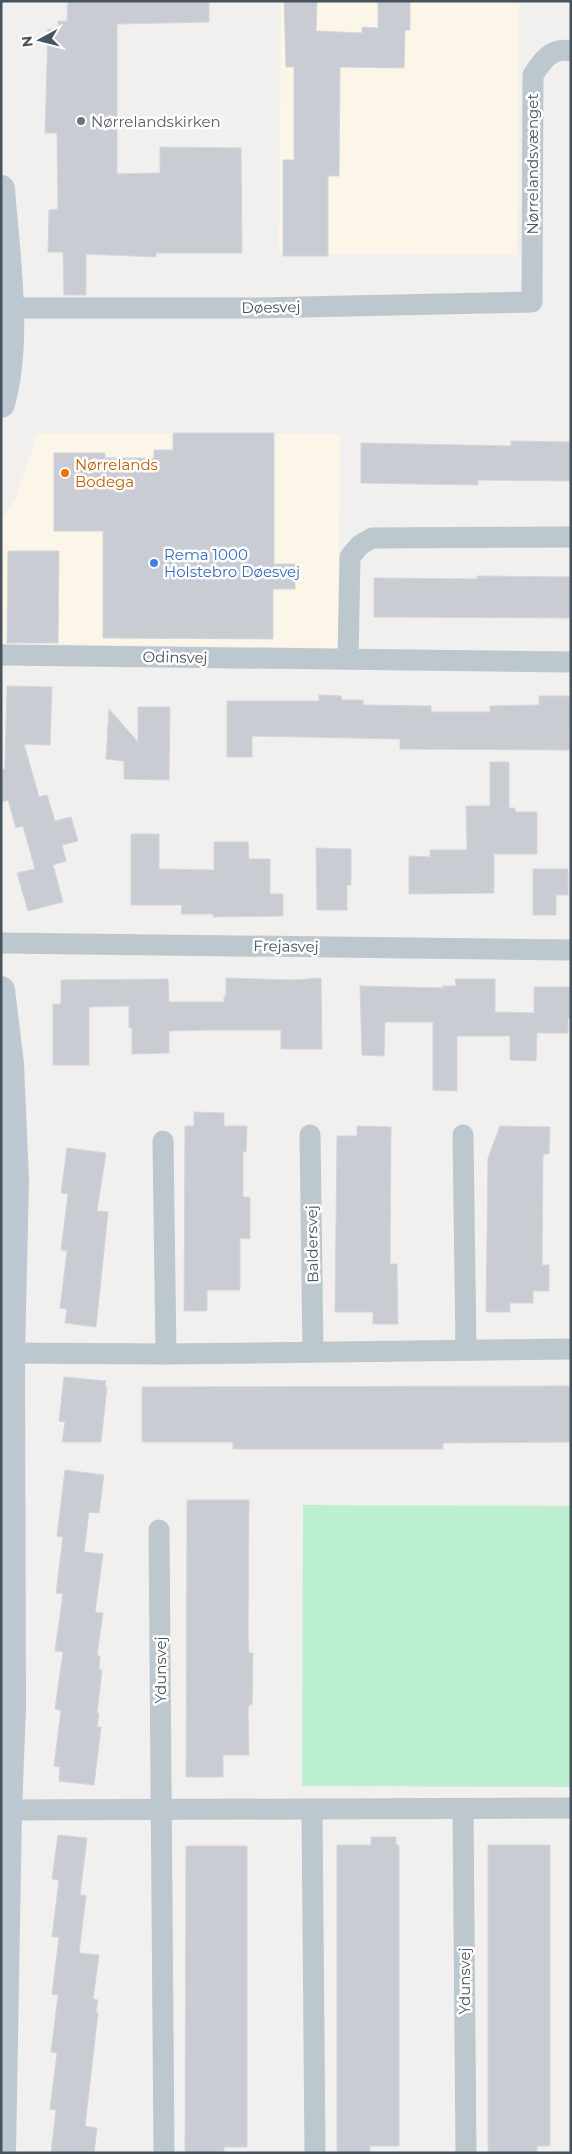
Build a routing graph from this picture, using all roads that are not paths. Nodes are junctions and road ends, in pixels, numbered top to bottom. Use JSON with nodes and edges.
{"nodes":[{"id":1,"x":571,"y":51,"type":"edge"},
{"id":2,"x":1,"y":189,"type":"edge"},
{"id":3,"x":532,"y":302,"type":"joint"},
{"id":4,"x":9,"y":308,"type":"junction"},
{"id":5,"x":1,"y":404,"type":"edge"},
{"id":6,"x":571,"y":538,"type":"edge"},
{"id":7,"x":1,"y":655,"type":"edge"},
{"id":8,"x":348,"y":659,"type":"junction"},
{"id":9,"x":571,"y":662,"type":"edge"},
{"id":10,"x":1,"y":943,"type":"edge"},
{"id":11,"x":571,"y":950,"type":"edge"},
{"id":12,"x":1,"y":990,"type":"edge"},
{"id":13,"x":310,"y":1135,"type":"dead end"},
{"id":14,"x":463,"y":1135,"type":"dead end"},
{"id":15,"x":163,"y":1141,"type":"dead end"},
{"id":16,"x":8,"y":1180,"type":"edge"},
{"id":17,"x":571,"y":1348,"type":"edge"},
{"id":18,"x":466,"y":1350,"type":"junction"},
{"id":19,"x":313,"y":1352,"type":"junction"},
{"id":20,"x":6,"y":1354,"type":"edge"},
{"id":21,"x":166,"y":1354,"type":"junction"},
{"id":22,"x":159,"y":1530,"type":"dead end"},
{"id":23,"x":7,"y":1709,"type":"edge"},
{"id":24,"x":463,"y":1808,"type":"junction"},
{"id":25,"x":571,"y":1808,"type":"edge"},
{"id":26,"x":312,"y":1809,"type":"junction"},
{"id":27,"x":8,"y":1810,"type":"junction"},
{"id":28,"x":161,"y":1810,"type":"junction"},
{"id":29,"x":3,"y":1930,"type":"edge"},
{"id":30,"x":2,"y":2153,"type":"edge"},
{"id":31,"x":164,"y":2153,"type":"edge"},
{"id":32,"x":315,"y":2153,"type":"edge"},
{"id":33,"x":466,"y":2153,"type":"edge"}],
"edges":[{"from":1,"to":3,"type":"street","name":"Nørrelandsvænget"},
{"from":2,"to":4,"type":"street"},
{"from":3,"to":4,"type":"street","name":"Døesvej"},
{"from":4,"to":5,"type":"street"},
{"from":6,"to":8,"type":"street"},
{"from":7,"to":8,"type":"street","name":"Odinsvej"},
{"from":8,"to":9,"type":"street","name":"Odinsvej"},
{"from":10,"to":11,"type":"street","name":"Frejasvej"},
{"from":12,"to":16,"type":"street"},
{"from":13,"to":19,"type":"street","name":"Baldersvej"},
{"from":14,"to":18,"type":"street"},
{"from":15,"to":21,"type":"street"},
{"from":16,"to":20,"type":"street"},
{"from":17,"to":18,"type":"street"},
{"from":18,"to":19,"type":"street"},
{"from":19,"to":21,"type":"street"},
{"from":20,"to":21,"type":"street"},
{"from":20,"to":23,"type":"street"},
{"from":22,"to":28,"type":"street","name":"Ydunsvej"},
{"from":23,"to":27,"type":"street"},
{"from":24,"to":25,"type":"street"},
{"from":24,"to":26,"type":"street"},
{"from":24,"to":33,"type":"street","name":"Ydunsvej"},
{"from":26,"to":28,"type":"street"},
{"from":26,"to":32,"type":"street"},
{"from":27,"to":28,"type":"street"},
{"from":27,"to":29,"type":"street"},
{"from":28,"to":31,"type":"street","name":"Ydunsvej"},
{"from":29,"to":30,"type":"street"}]}
